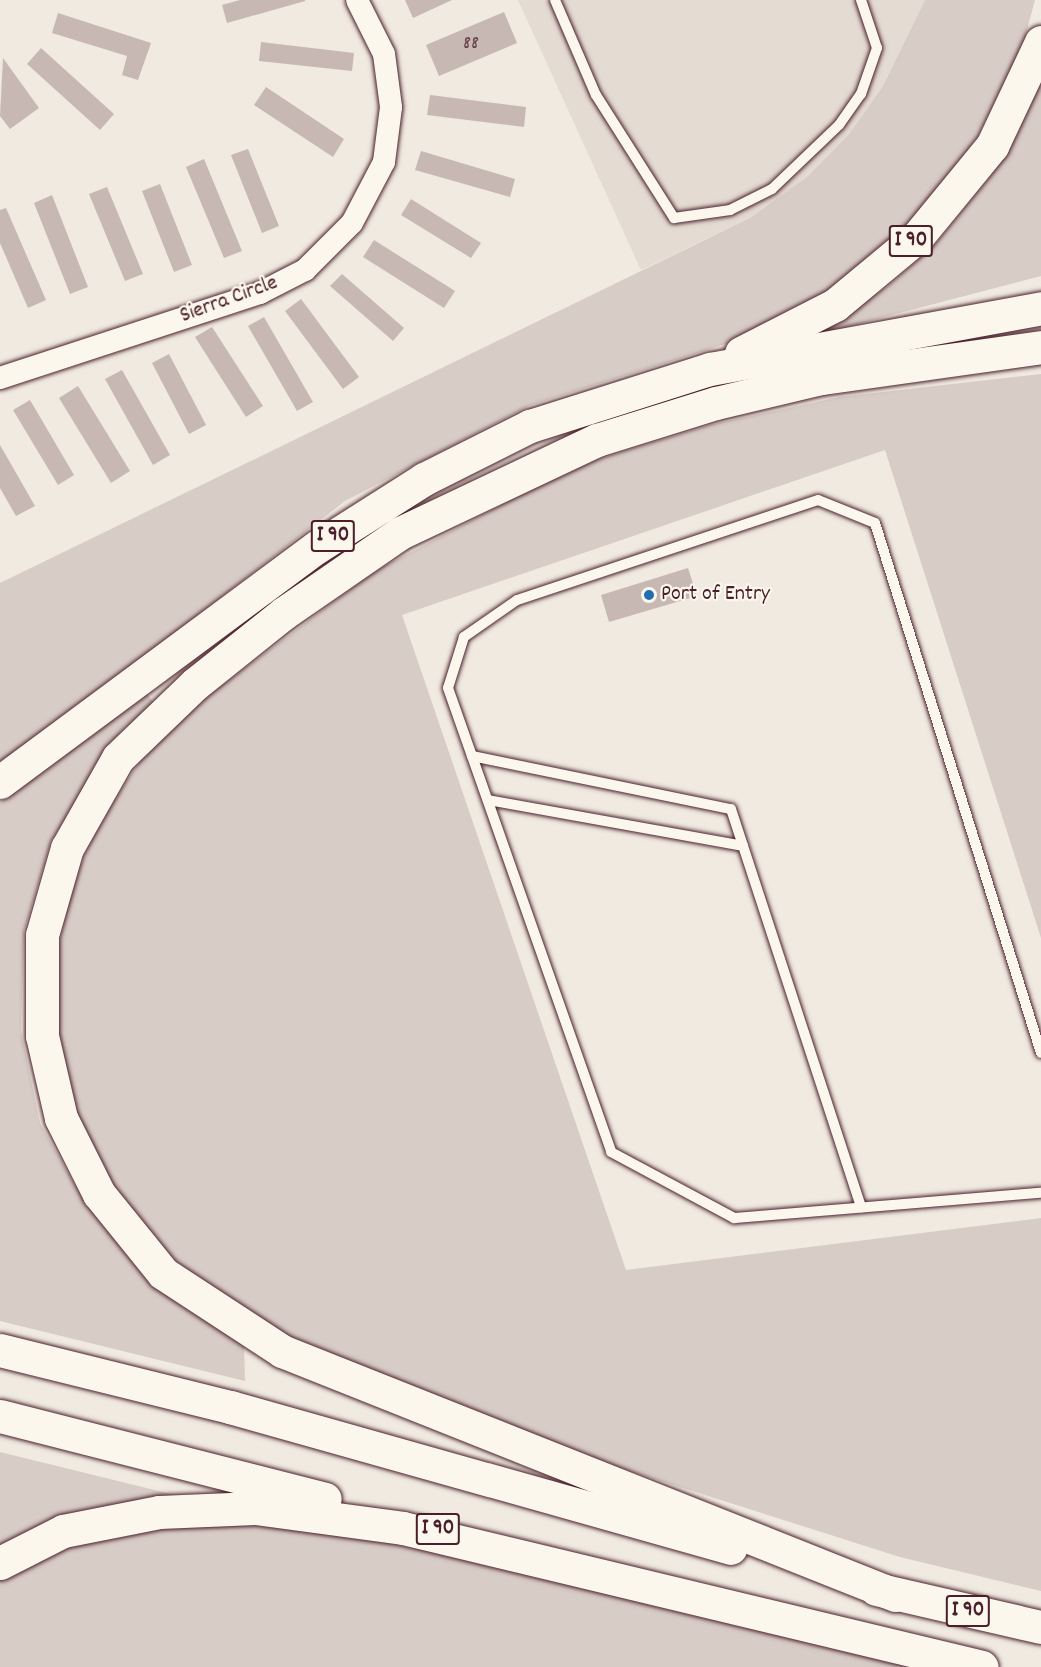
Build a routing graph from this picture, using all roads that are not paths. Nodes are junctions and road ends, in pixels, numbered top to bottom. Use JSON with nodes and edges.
{"nodes":[{"id":1,"x":357,"y":0,"type":"edge"},
{"id":2,"x":555,"y":0,"type":"edge"},
{"id":3,"x":861,"y":0,"type":"edge"},
{"id":4,"x":1041,"y":42,"type":"edge"},
{"id":5,"x":1041,"y":308,"type":"edge"},
{"id":6,"x":1041,"y":347,"type":"edge"},
{"id":7,"x":710,"y":369,"type":"junction"},
{"id":8,"x":0,"y":378,"type":"edge"},
{"id":9,"x":472,"y":756,"type":"junction"},
{"id":10,"x":0,"y":782,"type":"edge"},
{"id":11,"x":488,"y":800,"type":"junction"},
{"id":12,"x":743,"y":846,"type":"junction"},
{"id":13,"x":1041,"y":1053,"type":"edge"},
{"id":14,"x":1041,"y":1193,"type":"edge"},
{"id":15,"x":861,"y":1208,"type":"junction"},
{"id":16,"x":0,"y":1350,"type":"edge"},
{"id":17,"x":0,"y":1416,"type":"edge"},
{"id":18,"x":0,"y":1563,"type":"edge"},
{"id":19,"x":895,"y":1595,"type":"junction"},
{"id":20,"x":1041,"y":1627,"type":"edge"},
{"id":21,"x":876,"y":1641,"type":"junction"},
{"id":22,"x":982,"y":1667,"type":"edge"}],
"edges":[{"from":1,"to":8,"type":"street","name":"Sierra Circle"},
{"from":2,"to":3,"type":"lane"},
{"from":4,"to":7,"type":"highway","number":"I 90"},
{"from":5,"to":7,"type":"highway","number":"I 90"},
{"from":6,"to":19,"type":"highway"},
{"from":7,"to":10,"type":"highway","number":"I 90"},
{"from":9,"to":11,"type":"lane"},
{"from":9,"to":12,"type":"lane"},
{"from":9,"to":13,"type":"lane"},
{"from":11,"to":12,"type":"lane"},
{"from":11,"to":15,"type":"lane"},
{"from":12,"to":15,"type":"lane"},
{"from":14,"to":15,"type":"lane"},
{"from":16,"to":19,"type":"highway","number":"I 90"},
{"from":17,"to":21,"type":"highway","number":"I 90"},
{"from":18,"to":21,"type":"highway","number":"I 90"},
{"from":19,"to":20,"type":"highway","number":"I 90"},
{"from":21,"to":22,"type":"highway","number":"I 90"}]}
